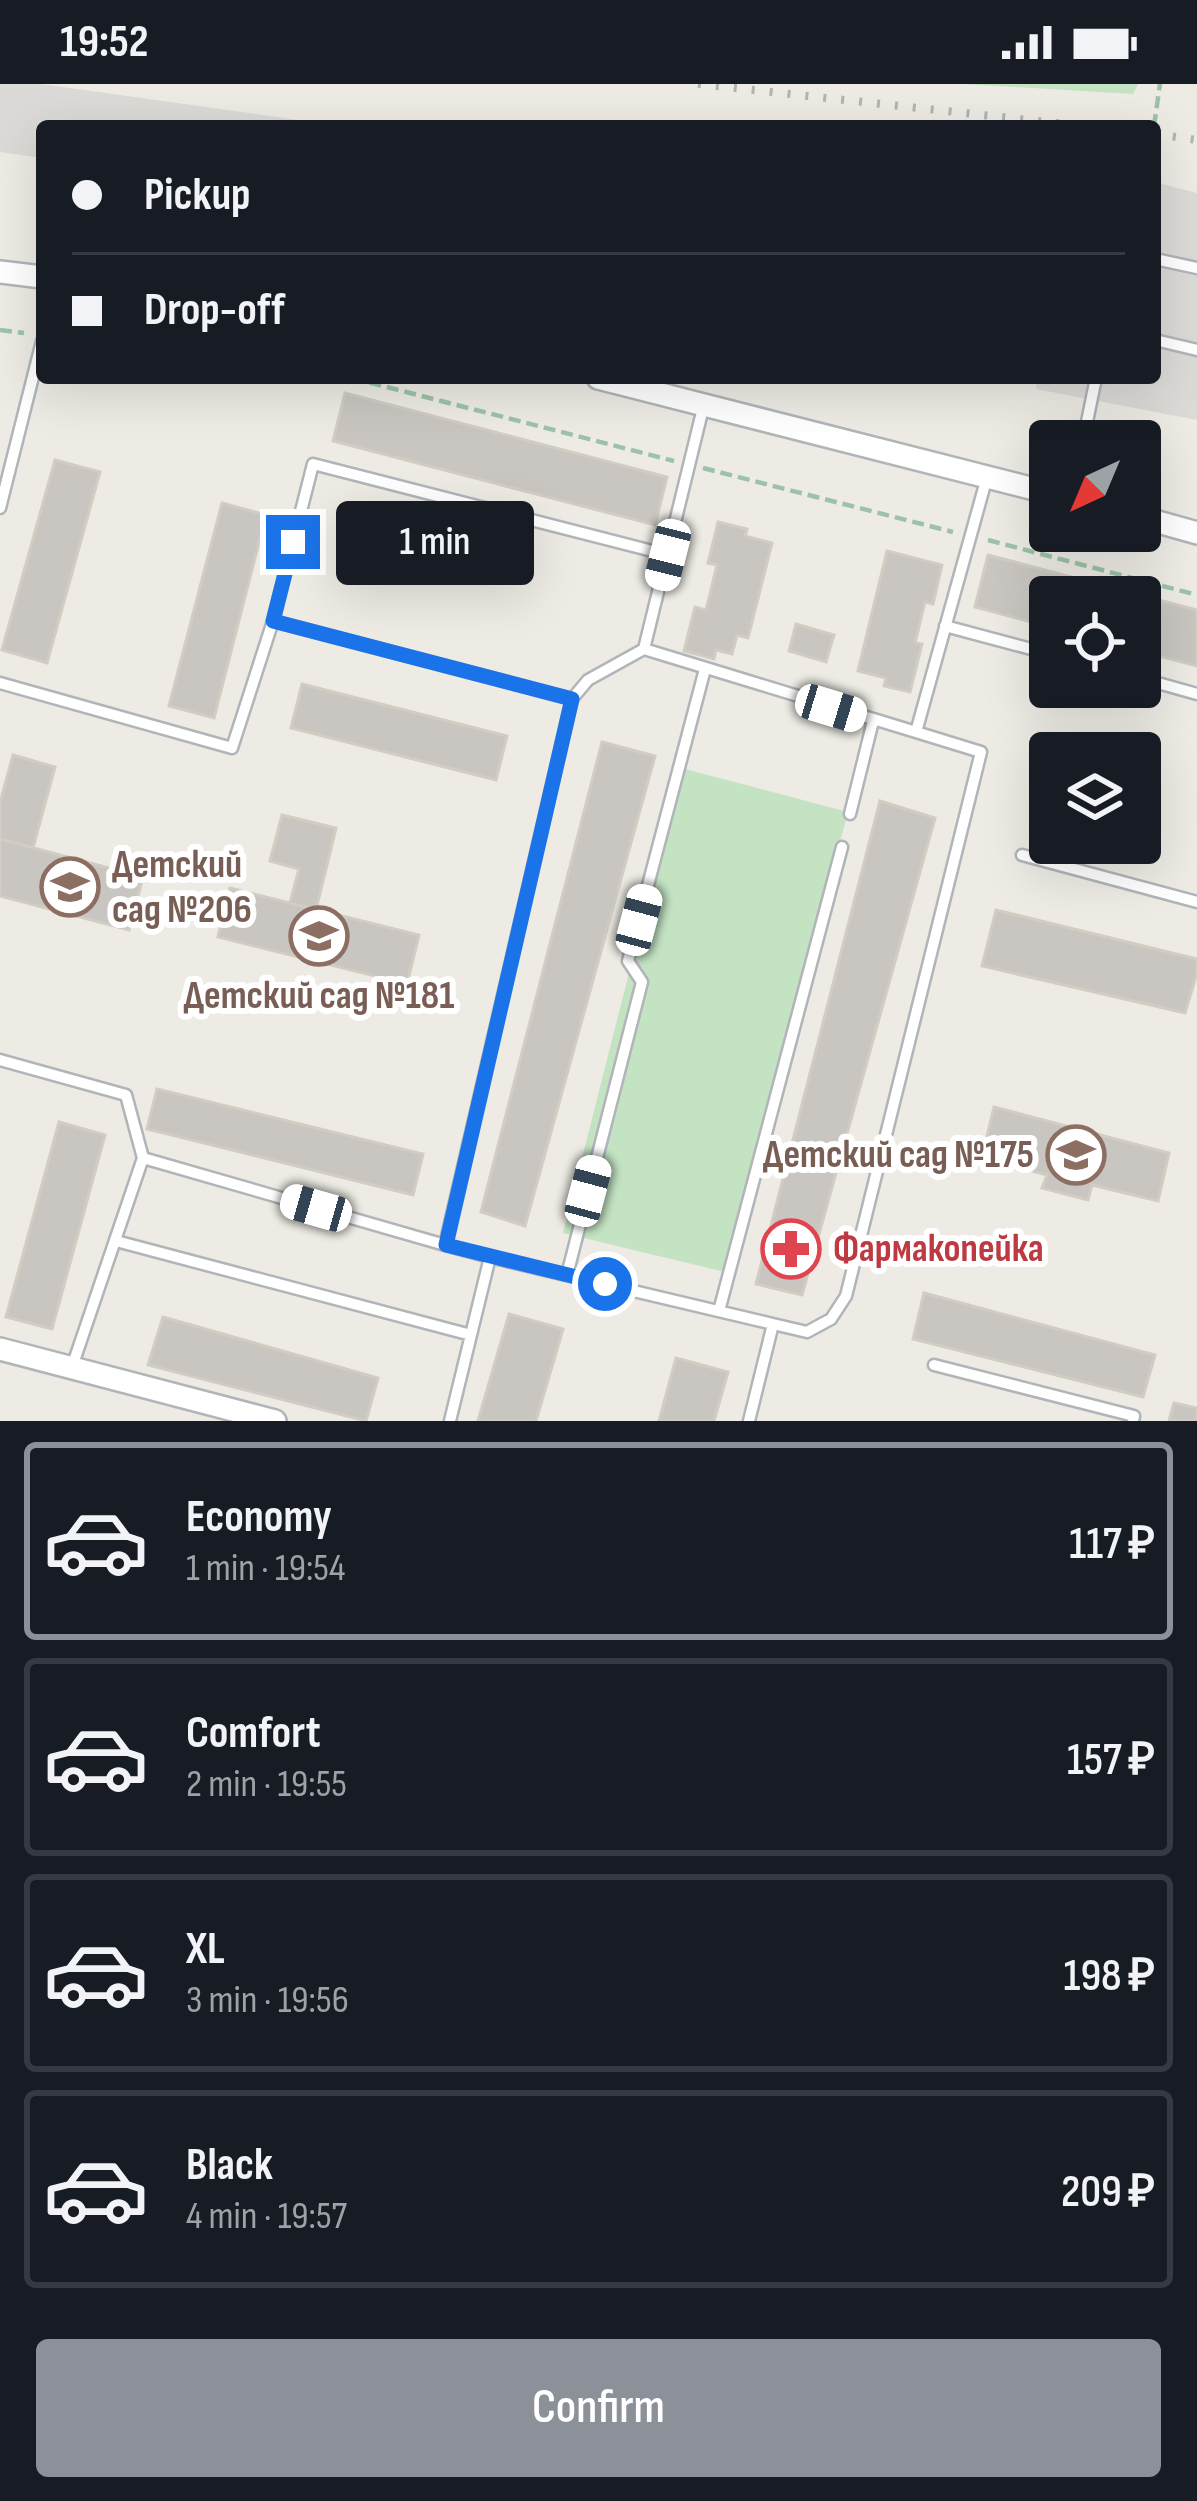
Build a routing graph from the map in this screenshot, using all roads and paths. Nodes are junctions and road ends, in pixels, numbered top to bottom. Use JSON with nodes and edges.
{"nodes":[{"id":1,"x":1160,"y":84,"type":"edge"},
{"id":2,"x":1155,"y":120,"type":"edge"},
{"id":3,"x":1161,"y":260,"type":"edge"},
{"id":4,"x":1197,"y":268,"type":"edge"},
{"id":5,"x":0,"y":272,"type":"edge"},
{"id":6,"x":36,"y":276,"type":"edge"},
{"id":7,"x":0,"y":330,"type":"edge"},
{"id":8,"x":36,"y":337,"type":"edge"},
{"id":9,"x":1161,"y":341,"type":"edge"},
{"id":10,"x":1197,"y":350,"type":"edge"},
{"id":11,"x":36,"y":362,"type":"edge"},
{"id":12,"x":375,"y":384,"type":"edge"},
{"id":13,"x":622,"y":384,"type":"edge"},
{"id":14,"x":1095,"y":384,"type":"edge"},
{"id":15,"x":704,"y":404,"type":"junction"},
{"id":16,"x":1087,"y":420,"type":"edge"},
{"id":17,"x":692,"y":465,"type":"junction"},
{"id":18,"x":988,"y":476,"type":"junction"},
{"id":19,"x":1029,"y":488,"type":"edge"},
{"id":20,"x":0,"y":505,"type":"edge"},
{"id":21,"x":1161,"y":524,"type":"edge"},
{"id":22,"x":1197,"y":533,"type":"edge"},
{"id":23,"x":971,"y":536,"type":"junction"},
{"id":24,"x":668,"y":555,"type":"junction"},
{"id":25,"x":1197,"y":595,"type":"edge"},
{"id":26,"x":273,"y":621,"type":"junction"},
{"id":27,"x":945,"y":626,"type":"junction"},
{"id":28,"x":1029,"y":648,"type":"edge"},
{"id":29,"x":644,"y":649,"type":"junction"},
{"id":30,"x":705,"y":669,"type":"junction"},
{"id":31,"x":0,"y":683,"type":"edge"},
{"id":32,"x":1161,"y":684,"type":"edge"},
{"id":33,"x":1197,"y":694,"type":"edge"},
{"id":34,"x":572,"y":699,"type":"junction"},
{"id":35,"x":873,"y":721,"type":"junction"},
{"id":36,"x":916,"y":733,"type":"junction"},
{"id":37,"x":850,"y":814,"type":"dead end"},
{"id":38,"x":842,"y":847,"type":"dead end"},
{"id":39,"x":1022,"y":855,"type":"dead end"},
{"id":40,"x":1197,"y":902,"type":"edge"},
{"id":41,"x":0,"y":1060,"type":"edge"},
{"id":42,"x":143,"y":1158,"type":"junction"},
{"id":43,"x":116,"y":1241,"type":"junction"},
{"id":44,"x":446,"y":1245,"type":"junction"},
{"id":45,"x":490,"y":1256,"type":"junction"},
{"id":46,"x":567,"y":1275,"type":"junction"},
{"id":47,"x":718,"y":1311,"type":"junction"},
{"id":48,"x":772,"y":1324,"type":"junction"},
{"id":49,"x":471,"y":1335,"type":"junction"},
{"id":50,"x":0,"y":1349,"type":"edge"},
{"id":51,"x":934,"y":1365,"type":"dead end"},
{"id":52,"x":72,"y":1367,"type":"junction"},
{"id":53,"x":275,"y":1421,"type":"edge"},
{"id":54,"x":450,"y":1421,"type":"edge"},
{"id":55,"x":749,"y":1421,"type":"edge"},
{"id":56,"x":1132,"y":1421,"type":"edge"}],
"edges":[{"from":1,"to":2,"type":"path"},
{"from":3,"to":4,"type":"lane"},
{"from":5,"to":6,"type":"street"},
{"from":7,"to":8,"type":"path"},
{"from":9,"to":10,"type":"lane"},
{"from":11,"to":20,"type":"lane"},
{"from":12,"to":17,"type":"path"},
{"from":13,"to":15,"type":"street"},
{"from":14,"to":16,"type":"lane"},
{"from":15,"to":17,"type":"lane"},
{"from":15,"to":18,"type":"street"},
{"from":17,"to":23,"type":"path"},
{"from":17,"to":24,"type":"lane"},
{"from":18,"to":19,"type":"street"},
{"from":18,"to":23,"type":"lane"},
{"from":21,"to":22,"type":"street"},
{"from":23,"to":25,"type":"path"},
{"from":23,"to":27,"type":"lane"},
{"from":24,"to":26,"type":"lane"},
{"from":24,"to":29,"type":"lane"},
{"from":26,"to":31,"type":"lane"},
{"from":26,"to":34,"type":"lane"},
{"from":27,"to":28,"type":"lane"},
{"from":27,"to":36,"type":"lane"},
{"from":29,"to":30,"type":"lane"},
{"from":29,"to":34,"type":"lane"},
{"from":30,"to":35,"type":"lane"},
{"from":30,"to":46,"type":"lane"},
{"from":32,"to":33,"type":"lane"},
{"from":34,"to":44,"type":"lane"},
{"from":35,"to":36,"type":"lane"},
{"from":35,"to":37,"type":"lane"},
{"from":36,"to":48,"type":"lane"},
{"from":38,"to":47,"type":"lane"},
{"from":39,"to":40,"type":"lane"},
{"from":41,"to":42,"type":"lane"},
{"from":42,"to":43,"type":"lane"},
{"from":42,"to":44,"type":"lane"},
{"from":43,"to":49,"type":"lane"},
{"from":43,"to":52,"type":"lane"},
{"from":44,"to":45,"type":"lane"},
{"from":45,"to":46,"type":"lane"},
{"from":45,"to":49,"type":"lane"},
{"from":46,"to":47,"type":"lane"},
{"from":47,"to":48,"type":"lane"},
{"from":48,"to":55,"type":"lane"},
{"from":49,"to":54,"type":"lane"},
{"from":50,"to":52,"type":"street"},
{"from":51,"to":56,"type":"lane"},
{"from":52,"to":53,"type":"street"}]}
